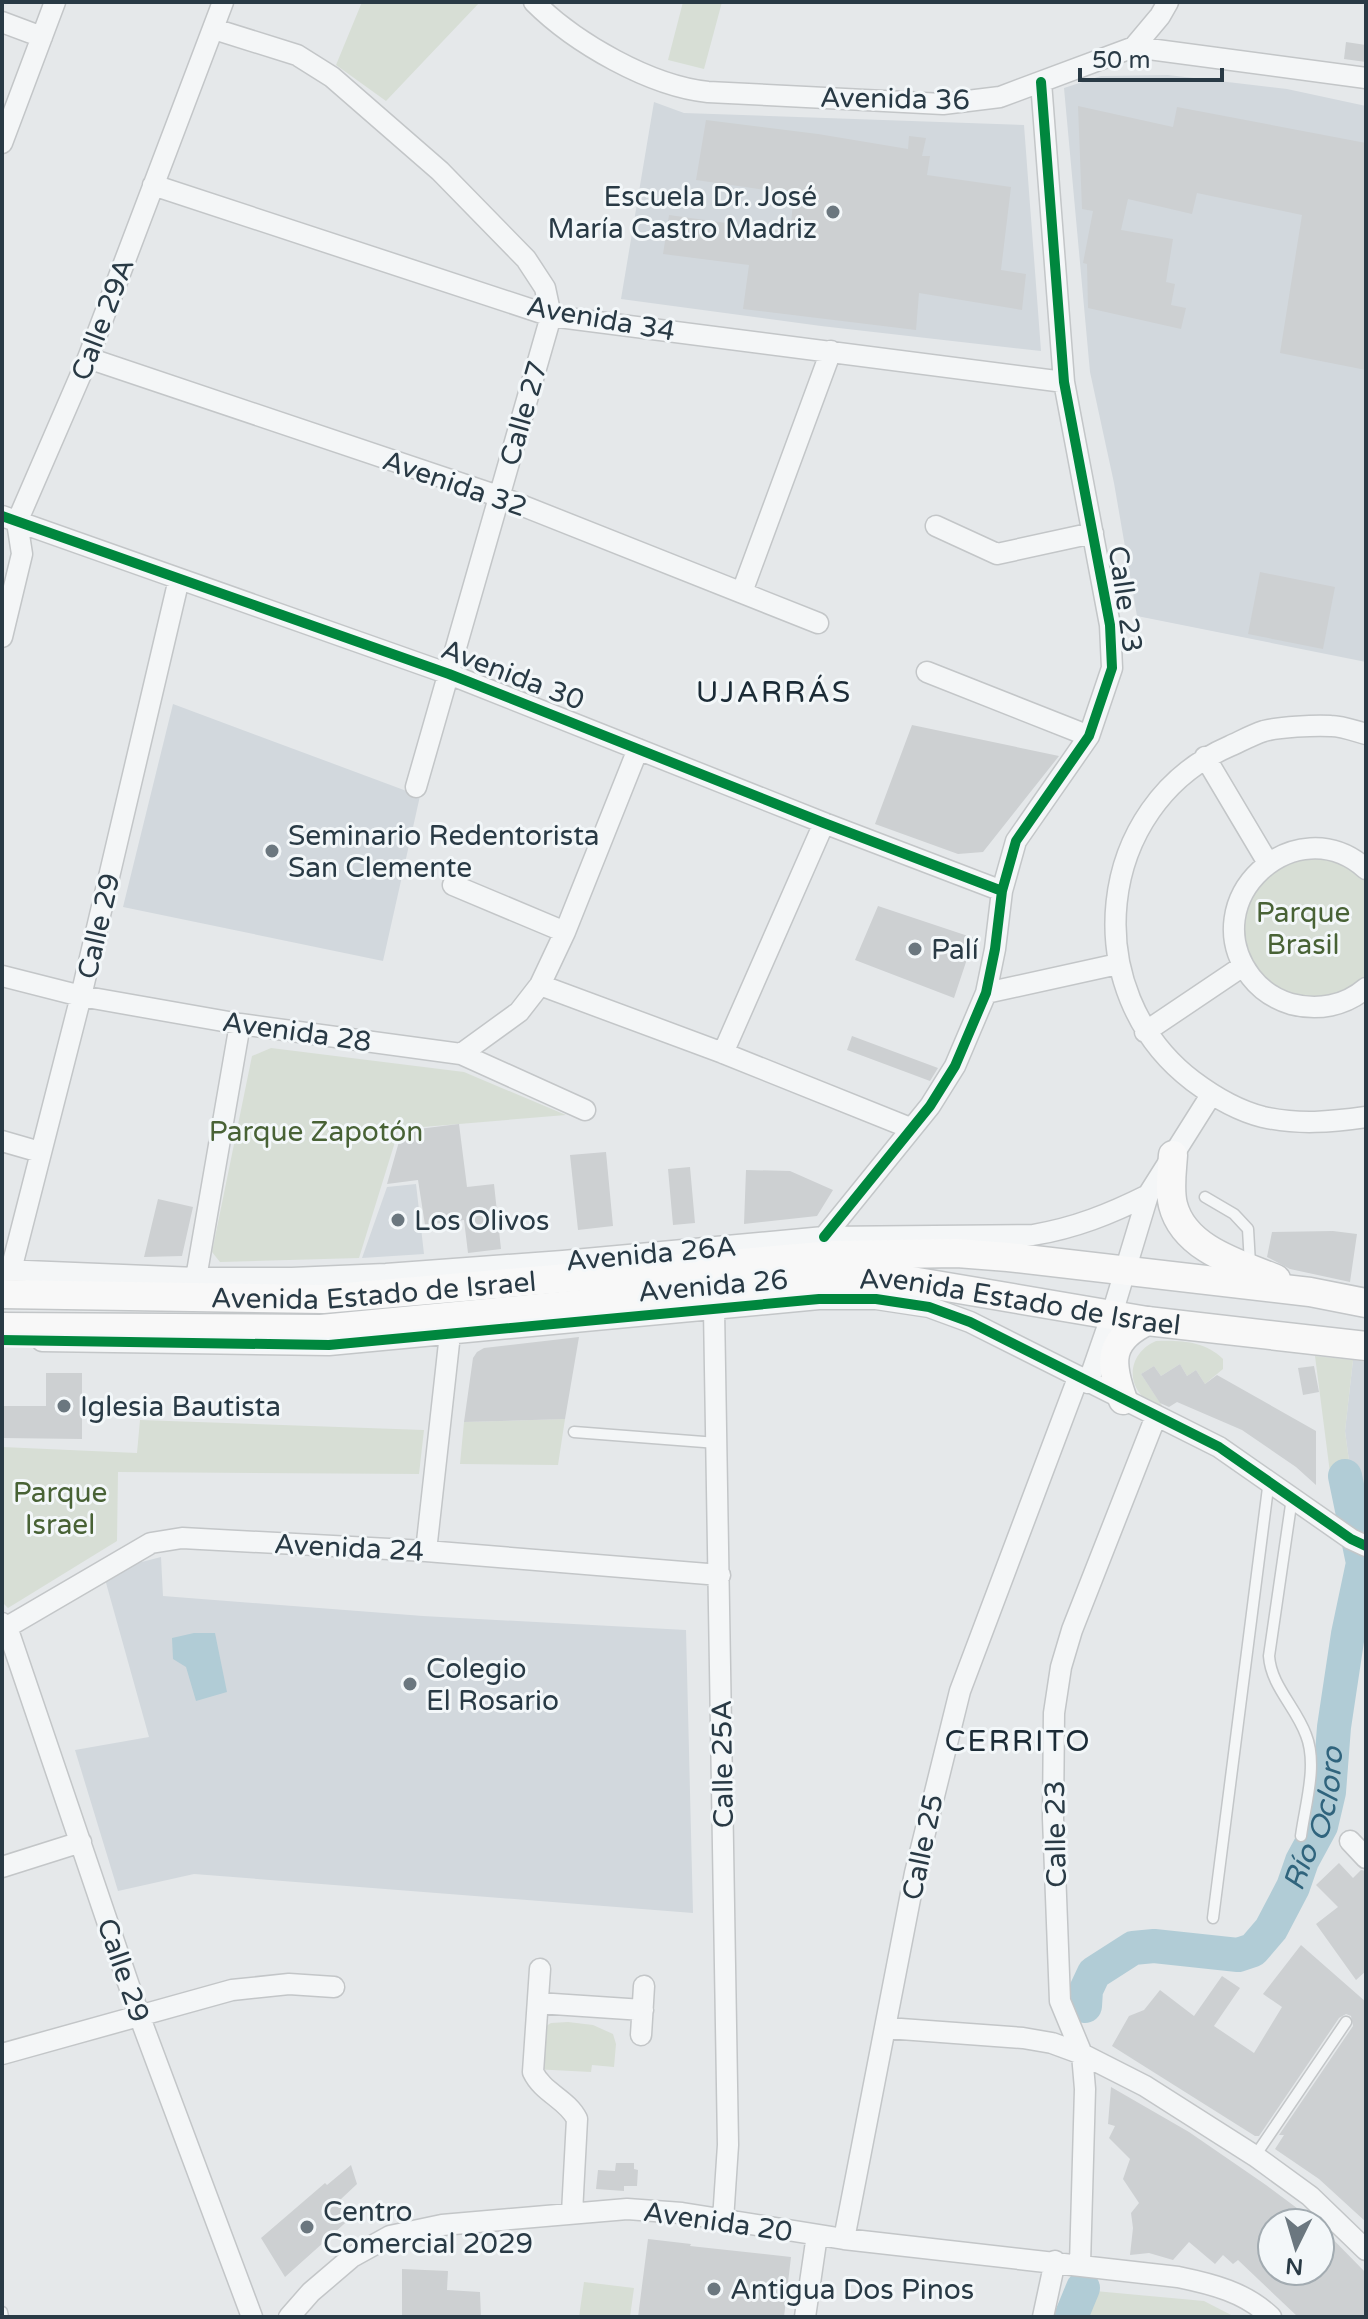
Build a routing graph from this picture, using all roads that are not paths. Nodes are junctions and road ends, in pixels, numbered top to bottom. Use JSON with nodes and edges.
{"nodes":[{"id":1,"x":55,"y":2,"type":"edge"},
{"id":2,"x":223,"y":2,"type":"edge"},
{"id":3,"x":534,"y":2,"type":"edge"},
{"id":4,"x":1168,"y":2,"type":"edge"},
{"id":5,"x":2,"y":22,"type":"edge"},
{"id":6,"x":214,"y":29,"type":"junction"},
{"id":7,"x":42,"y":37,"type":"junction"},
{"id":8,"x":1134,"y":47,"type":"junction"},
{"id":9,"x":1366,"y":78,"type":"edge"},
{"id":10,"x":1041,"y":82,"type":"junction"},
{"id":11,"x":2,"y":143,"type":"edge"},
{"id":12,"x":153,"y":185,"type":"junction"},
{"id":13,"x":551,"y":316,"type":"junction"},
{"id":14,"x":831,"y":351,"type":"junction"},
{"id":15,"x":88,"y":358,"type":"junction"},
{"id":16,"x":1064,"y":382,"type":"junction"},
{"id":17,"x":498,"y":496,"type":"junction"},
{"id":18,"x":10,"y":519,"type":"edge"},
{"id":19,"x":936,"y":526,"type":"dead end"},
{"id":20,"x":1093,"y":533,"type":"junction"},
{"id":21,"x":179,"y":579,"type":"junction"},
{"id":22,"x":742,"y":592,"type":"junction"},
{"id":23,"x":818,"y":623,"type":"dead end"},
{"id":24,"x":2,"y":637,"type":"edge"},
{"id":25,"x":927,"y":672,"type":"dead end"},
{"id":26,"x":449,"y":674,"type":"junction"},
{"id":27,"x":1366,"y":734,"type":"edge"},
{"id":28,"x":1089,"y":736,"type":"junction"},
{"id":29,"x":638,"y":749,"type":"junction"},
{"id":30,"x":1205,"y":757,"type":"junction"},
{"id":31,"x":416,"y":787,"type":"dead end"},
{"id":32,"x":824,"y":823,"type":"junction"},
{"id":33,"x":1268,"y":863,"type":"junction"},
{"id":34,"x":1366,"y":869,"type":"edge"},
{"id":35,"x":453,"y":885,"type":"dead end"},
{"id":36,"x":1002,"y":891,"type":"junction"},
{"id":37,"x":565,"y":932,"type":"junction"},
{"id":38,"x":1118,"y":964,"type":"junction"},
{"id":39,"x":1243,"y":966,"type":"junction"},
{"id":40,"x":2,"y":976,"type":"edge"},
{"id":41,"x":540,"y":985,"type":"junction"},
{"id":42,"x":986,"y":993,"type":"junction"},
{"id":43,"x":81,"y":996,"type":"junction"},
{"id":44,"x":1363,"y":999,"type":"edge"},
{"id":45,"x":240,"y":1024,"type":"junction"},
{"id":46,"x":1145,"y":1032,"type":"junction"},
{"id":47,"x":723,"y":1053,"type":"junction"},
{"id":48,"x":461,"y":1054,"type":"junction"},
{"id":49,"x":1211,"y":1095,"type":"junction"},
{"id":50,"x":585,"y":1110,"type":"dead end"},
{"id":51,"x":1366,"y":1117,"type":"edge"},
{"id":52,"x":910,"y":1128,"type":"junction"},
{"id":53,"x":2,"y":1141,"type":"edge"},
{"id":54,"x":40,"y":1152,"type":"junction"},
{"id":55,"x":1173,"y":1155,"type":"junction"},
{"id":56,"x":1148,"y":1195,"type":"junction"},
{"id":57,"x":1205,"y":1197,"type":"dead end"},
{"id":58,"x":824,"y":1237,"type":"junction"},
{"id":59,"x":1249,"y":1268,"type":"junction"},
{"id":60,"x":1126,"y":1272,"type":"junction"},
{"id":61,"x":5,"y":1278,"type":"edge"},
{"id":62,"x":196,"y":1278,"type":"junction"},
{"id":63,"x":1310,"y":1292,"type":"junction"},
{"id":64,"x":1366,"y":1303,"type":"edge"},
{"id":65,"x":714,"y":1309,"type":"junction"},
{"id":66,"x":1112,"y":1314,"type":"junction"},
{"id":67,"x":1147,"y":1321,"type":"junction"},
{"id":68,"x":2,"y":1327,"type":"edge"},
{"id":69,"x":164,"y":1330,"type":"junction"},
{"id":70,"x":450,"y":1334,"type":"junction"},
{"id":71,"x":2,"y":1340,"type":"edge"},
{"id":72,"x":111,"y":1342,"type":"junction"},
{"id":73,"x":1366,"y":1346,"type":"edge"},
{"id":74,"x":1083,"y":1380,"type":"junction"},
{"id":75,"x":1123,"y":1400,"type":"junction"},
{"id":76,"x":1156,"y":1416,"type":"junction"},
{"id":77,"x":574,"y":1432,"type":"dead end"},
{"id":78,"x":717,"y":1443,"type":"junction"},
{"id":79,"x":1269,"y":1480,"type":"junction"},
{"id":80,"x":1292,"y":1497,"type":"junction"},
{"id":81,"x":1359,"y":1542,"type":"edge"},
{"id":82,"x":426,"y":1551,"type":"junction"},
{"id":83,"x":720,"y":1575,"type":"junction"},
{"id":84,"x":4,"y":1627,"type":"edge"},
{"id":85,"x":1301,"y":1836,"type":"dead end"},
{"id":86,"x":1350,"y":1841,"type":"dead end"},
{"id":87,"x":81,"y":1842,"type":"junction"},
{"id":88,"x":1366,"y":1858,"type":"edge"},
{"id":89,"x":2,"y":1867,"type":"edge"},
{"id":90,"x":1213,"y":1918,"type":"dead end"},
{"id":91,"x":540,"y":1969,"type":"dead end"},
{"id":92,"x":644,"y":1986,"type":"dead end"},
{"id":93,"x":334,"y":1987,"type":"dead end"},
{"id":94,"x":538,"y":2003,"type":"junction"},
{"id":95,"x":643,"y":2010,"type":"junction"},
{"id":96,"x":139,"y":2015,"type":"junction"},
{"id":97,"x":1346,"y":2022,"type":"dead end"},
{"id":98,"x":887,"y":2028,"type":"junction"},
{"id":99,"x":641,"y":2035,"type":"dead end"},
{"id":100,"x":2,"y":2054,"type":"edge"},
{"id":101,"x":1082,"y":2054,"type":"junction"},
{"id":102,"x":1255,"y":2156,"type":"junction"},
{"id":103,"x":572,"y":2213,"type":"junction"},
{"id":104,"x":723,"y":2220,"type":"junction"},
{"id":105,"x":817,"y":2235,"type":"junction"},
{"id":106,"x":844,"y":2239,"type":"junction"},
{"id":107,"x":1366,"y":2250,"type":"edge"},
{"id":108,"x":1055,"y":2261,"type":"junction"},
{"id":109,"x":1080,"y":2264,"type":"junction"},
{"id":110,"x":252,"y":2317,"type":"edge"},
{"id":111,"x":289,"y":2317,"type":"edge"},
{"id":112,"x":805,"y":2317,"type":"edge"},
{"id":113,"x":1043,"y":2317,"type":"edge"},
{"id":114,"x":1271,"y":2317,"type":"edge"}],
"edges":[{"from":1,"to":7,"type":"street"},
{"from":2,"to":6,"type":"street","name":"Calle 29A"},
{"from":3,"to":10,"type":"street","name":"Avenida 36"},
{"from":4,"to":8,"type":"street"},
{"from":5,"to":7,"type":"street"},
{"from":6,"to":12,"type":"street","name":"Calle 29A"},
{"from":6,"to":13,"type":"street"},
{"from":7,"to":11,"type":"street"},
{"from":8,"to":9,"type":"street","name":"Avenida 36"},
{"from":8,"to":10,"type":"street","name":"Avenida 36"},
{"from":10,"to":16,"type":"street","name":"Calle 23"},
{"from":12,"to":13,"type":"street","name":"Avenida 34"},
{"from":12,"to":15,"type":"street","name":"Calle 29A"},
{"from":13,"to":14,"type":"street","name":"Avenida 34"},
{"from":13,"to":17,"type":"street","name":"Calle 27"},
{"from":14,"to":16,"type":"street","name":"Avenida 34"},
{"from":14,"to":22,"type":"street"},
{"from":15,"to":17,"type":"street","name":"Avenida 32"},
{"from":15,"to":18,"type":"street","name":"Calle 29A"},
{"from":16,"to":20,"type":"street","name":"Calle 23"},
{"from":17,"to":22,"type":"street","name":"Avenida 32"},
{"from":17,"to":26,"type":"street","name":"Calle 27"},
{"from":18,"to":21,"type":"street","name":"Avenida 30"},
{"from":18,"to":24,"type":"street","name":"Calle 29A"},
{"from":19,"to":20,"type":"street"},
{"from":20,"to":28,"type":"street","name":"Calle 23"},
{"from":21,"to":26,"type":"street","name":"Avenida 30"},
{"from":21,"to":43,"type":"street","name":"Calle 29"},
{"from":22,"to":23,"type":"street","name":"Avenida 32"},
{"from":25,"to":28,"type":"street"},
{"from":26,"to":29,"type":"street","name":"Avenida 30"},
{"from":26,"to":31,"type":"street","name":"Calle 27"},
{"from":27,"to":30,"type":"street"},
{"from":28,"to":36,"type":"street","name":"Calle 23"},
{"from":29,"to":32,"type":"street","name":"Avenida 30"},
{"from":29,"to":37,"type":"street"},
{"from":30,"to":33,"type":"street"},
{"from":30,"to":38,"type":"street"},
{"from":32,"to":36,"type":"street","name":"Avenida 30"},
{"from":32,"to":47,"type":"street"},
{"from":33,"to":34,"type":"street"},
{"from":33,"to":39,"type":"street"},
{"from":35,"to":37,"type":"street"},
{"from":36,"to":42,"type":"street","name":"Calle 23"},
{"from":37,"to":41,"type":"street"},
{"from":38,"to":42,"type":"street"},
{"from":38,"to":46,"type":"street"},
{"from":39,"to":44,"type":"street"},
{"from":39,"to":46,"type":"street"},
{"from":40,"to":43,"type":"street","name":"Avenida 28"},
{"from":41,"to":47,"type":"street"},
{"from":41,"to":48,"type":"street"},
{"from":42,"to":52,"type":"street","name":"Calle 23"},
{"from":43,"to":45,"type":"street","name":"Avenida 28"},
{"from":43,"to":54,"type":"street","name":"Calle 29"},
{"from":45,"to":48,"type":"street","name":"Avenida 28"},
{"from":45,"to":62,"type":"street"},
{"from":46,"to":49,"type":"street"},
{"from":47,"to":52,"type":"street"},
{"from":48,"to":50,"type":"street","name":"Avenida 28"},
{"from":49,"to":51,"type":"street"},
{"from":49,"to":55,"type":"street","name":"Calle 25"},
{"from":52,"to":58,"type":"street","name":"Calle 23"},
{"from":53,"to":54,"type":"street"},
{"from":54,"to":61,"type":"street","name":"Calle 29"},
{"from":55,"to":56,"type":"street","name":"Calle 25"},
{"from":55,"to":59,"type":"main road"},
{"from":56,"to":58,"type":"street","name":"Avenida 26A"},
{"from":56,"to":60,"type":"street","name":"Calle 25"},
{"from":57,"to":59,"type":"lane"},
{"from":58,"to":62,"type":"street","name":"Avenida 26A"},
{"from":59,"to":63,"type":"main road"},
{"from":60,"to":61,"type":"main road","name":"Avenida Estado de Israel"},
{"from":60,"to":63,"type":"main road","name":"Avenida Estado de Israel"},
{"from":60,"to":66,"type":"street","name":"Calle 25"},
{"from":61,"to":62,"type":"street","name":"Avenida 26A"},
{"from":63,"to":64,"type":"main road","name":"Avenida Estado de Israel"},
{"from":65,"to":70,"type":"street","name":"Avenida 26"},
{"from":65,"to":74,"type":"street","name":"Avenida 26"},
{"from":65,"to":78,"type":"street","name":"Calle 25A"},
{"from":66,"to":67,"type":"main road","name":"Avenida Estado de Israel"},
{"from":66,"to":69,"type":"main road","name":"Avenida Estado de Israel"},
{"from":66,"to":74,"type":"street","name":"Calle 25"},
{"from":67,"to":73,"type":"main road","name":"Avenida Estado de Israel"},
{"from":67,"to":75,"type":"main road"},
{"from":68,"to":69,"type":"main road","name":"Avenida Estado de Israel"},
{"from":69,"to":72,"type":"main road"},
{"from":70,"to":72,"type":"street","name":"Avenida 26"},
{"from":70,"to":82,"type":"street"},
{"from":71,"to":72,"type":"street","name":"Avenida 26"},
{"from":74,"to":75,"type":"street","name":"Avenida 26"},
{"from":74,"to":98,"type":"street","name":"Calle 25"},
{"from":75,"to":76,"type":"street","name":"Avenida 26"},
{"from":76,"to":79,"type":"street","name":"Avenida 26"},
{"from":76,"to":101,"type":"street","name":"Calle 23"},
{"from":77,"to":78,"type":"lane"},
{"from":78,"to":83,"type":"street","name":"Calle 25A"},
{"from":79,"to":80,"type":"street","name":"Avenida 26"},
{"from":79,"to":90,"type":"lane"},
{"from":80,"to":81,"type":"street","name":"Avenida 26"},
{"from":80,"to":85,"type":"lane"},
{"from":82,"to":83,"type":"street","name":"Avenida 24"},
{"from":82,"to":84,"type":"street","name":"Avenida 24"},
{"from":83,"to":104,"type":"street","name":"Calle 25A"},
{"from":84,"to":87,"type":"street","name":"Calle 29"},
{"from":86,"to":88,"type":"street"},
{"from":87,"to":89,"type":"street"},
{"from":87,"to":96,"type":"street","name":"Calle 29"},
{"from":91,"to":94,"type":"street"},
{"from":92,"to":95,"type":"street"},
{"from":93,"to":96,"type":"street"},
{"from":94,"to":95,"type":"street"},
{"from":94,"to":103,"type":"street"},
{"from":95,"to":99,"type":"street"},
{"from":96,"to":100,"type":"street"},
{"from":96,"to":110,"type":"street","name":"Calle 29"},
{"from":97,"to":102,"type":"lane"},
{"from":98,"to":101,"type":"street"},
{"from":98,"to":106,"type":"street","name":"Calle 25"},
{"from":101,"to":102,"type":"street"},
{"from":101,"to":109,"type":"street","name":"Calle 23"},
{"from":102,"to":107,"type":"street"},
{"from":103,"to":104,"type":"street","name":"Avenida 20"},
{"from":103,"to":111,"type":"street","name":"Avenida 20"},
{"from":104,"to":105,"type":"street","name":"Avenida 20"},
{"from":105,"to":106,"type":"street","name":"Avenida 20"},
{"from":105,"to":112,"type":"street"},
{"from":106,"to":108,"type":"street","name":"Avenida 20"},
{"from":108,"to":109,"type":"street","name":"Avenida 20"},
{"from":108,"to":113,"type":"street"},
{"from":109,"to":114,"type":"street","name":"Avenida 20"}]}
